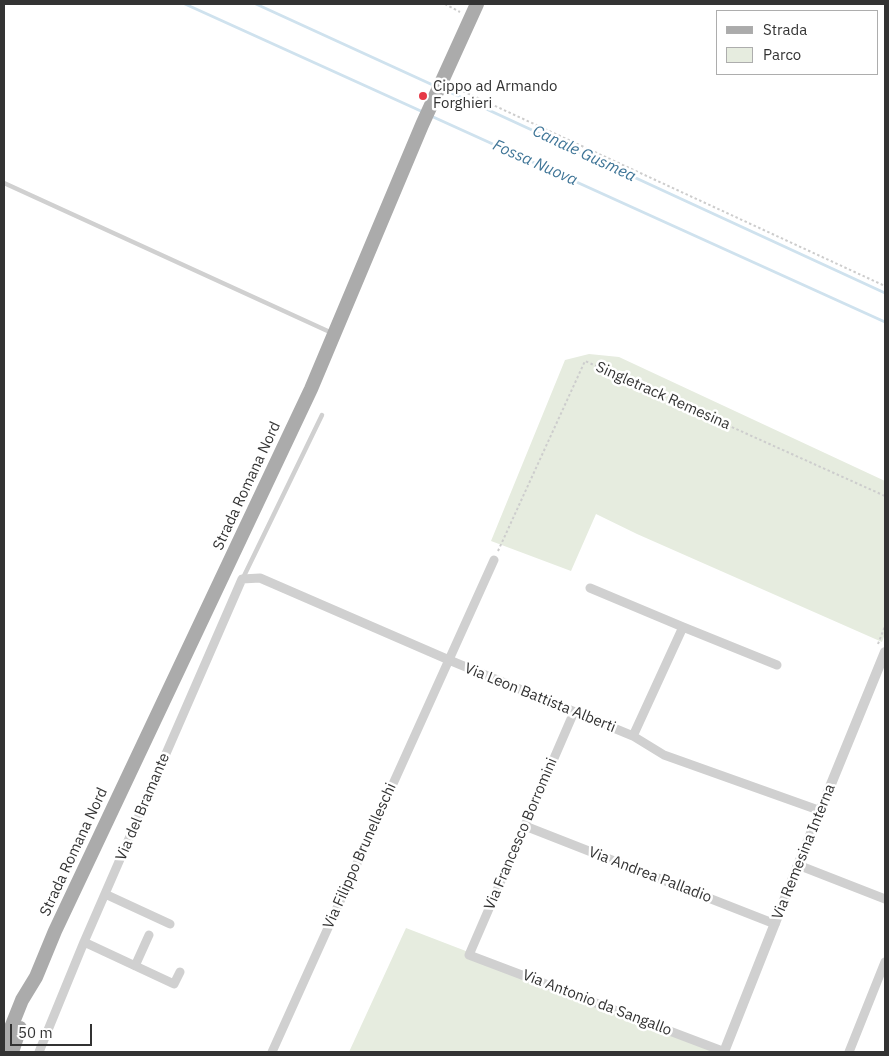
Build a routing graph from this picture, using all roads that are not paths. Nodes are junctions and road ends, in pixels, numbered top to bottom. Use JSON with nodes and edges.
{"nodes":[{"id":1,"x":477,"y":4,"type":"edge"},
{"id":2,"x":4,"y":183,"type":"edge"},
{"id":3,"x":335,"y":334,"type":"junction"},
{"id":4,"x":322,"y":415,"type":"dead end"},
{"id":5,"x":494,"y":560,"type":"road end"},
{"id":6,"x":242,"y":579,"type":"junction"},
{"id":7,"x":590,"y":588,"type":"dead end"},
{"id":8,"x":683,"y":628,"type":"junction"},
{"id":9,"x":885,"y":652,"type":"edge"},
{"id":10,"x":449,"y":660,"type":"junction"},
{"id":11,"x":777,"y":665,"type":"dead end"},
{"id":12,"x":574,"y":712,"type":"junction"},
{"id":13,"x":633,"y":736,"type":"junction"},
{"id":14,"x":821,"y":811,"type":"junction"},
{"id":15,"x":525,"y":826,"type":"junction"},
{"id":16,"x":798,"y":865,"type":"junction"},
{"id":17,"x":105,"y":894,"type":"junction"},
{"id":18,"x":885,"y":899,"type":"edge"},
{"id":19,"x":170,"y":924,"type":"dead end"},
{"id":20,"x":775,"y":924,"type":"junction"},
{"id":21,"x":149,"y":935,"type":"dead end"},
{"id":22,"x":84,"y":942,"type":"junction"},
{"id":23,"x":469,"y":955,"type":"joint"},
{"id":24,"x":885,"y":962,"type":"edge"},
{"id":25,"x":135,"y":966,"type":"junction"},
{"id":26,"x":180,"y":972,"type":"dead end"},
{"id":27,"x":36,"y":977,"type":"junction"},
{"id":28,"x":4,"y":1046,"type":"edge"},
{"id":29,"x":12,"y":1052,"type":"edge"},
{"id":30,"x":39,"y":1052,"type":"edge"},
{"id":31,"x":272,"y":1052,"type":"edge"},
{"id":32,"x":725,"y":1052,"type":"edge"},
{"id":33,"x":849,"y":1052,"type":"edge"}],
"edges":[{"from":1,"to":3,"type":"main road","name":"Strada Romana Nord"},
{"from":2,"to":3,"type":"lane"},
{"from":3,"to":27,"type":"main road","name":"Strada Romana Nord"},
{"from":4,"to":6,"type":"lane"},
{"from":5,"to":10,"type":"street","name":"Via Filippo Brunelleschi"},
{"from":6,"to":10,"type":"street","name":"Via Leon Battista Alberti"},
{"from":6,"to":17,"type":"street","name":"Via del Bramante"},
{"from":7,"to":8,"type":"street"},
{"from":8,"to":11,"type":"street"},
{"from":8,"to":13,"type":"street"},
{"from":9,"to":14,"type":"street","name":"Via Remesina Interna"},
{"from":10,"to":12,"type":"street","name":"Via Leon Battista Alberti"},
{"from":10,"to":31,"type":"street","name":"Via Filippo Brunelleschi"},
{"from":12,"to":13,"type":"street","name":"Via Leon Battista Alberti"},
{"from":12,"to":15,"type":"street","name":"Via Francesco Borromini"},
{"from":13,"to":14,"type":"street","name":"Via Leon Battista Alberti"},
{"from":14,"to":16,"type":"street","name":"Via Remesina Interna"},
{"from":15,"to":20,"type":"street","name":"Via Andrea Palladio"},
{"from":15,"to":23,"type":"street","name":"Via Francesco Borromini"},
{"from":16,"to":18,"type":"street"},
{"from":16,"to":20,"type":"street","name":"Via Remesina Interna"},
{"from":17,"to":19,"type":"street"},
{"from":17,"to":22,"type":"street","name":"Via del Bramante"},
{"from":20,"to":32,"type":"street","name":"Via Remesina Interna"},
{"from":21,"to":25,"type":"street"},
{"from":22,"to":25,"type":"street"},
{"from":22,"to":30,"type":"street","name":"Via del Bramante"},
{"from":23,"to":32,"type":"street","name":"Via Antonio da Sangallo"},
{"from":24,"to":33,"type":"street"},
{"from":25,"to":26,"type":"street"},
{"from":27,"to":28,"type":"main road","name":"Strada Romana Nord"},
{"from":27,"to":29,"type":"main road","name":"Strada Romana Nord"}]}
